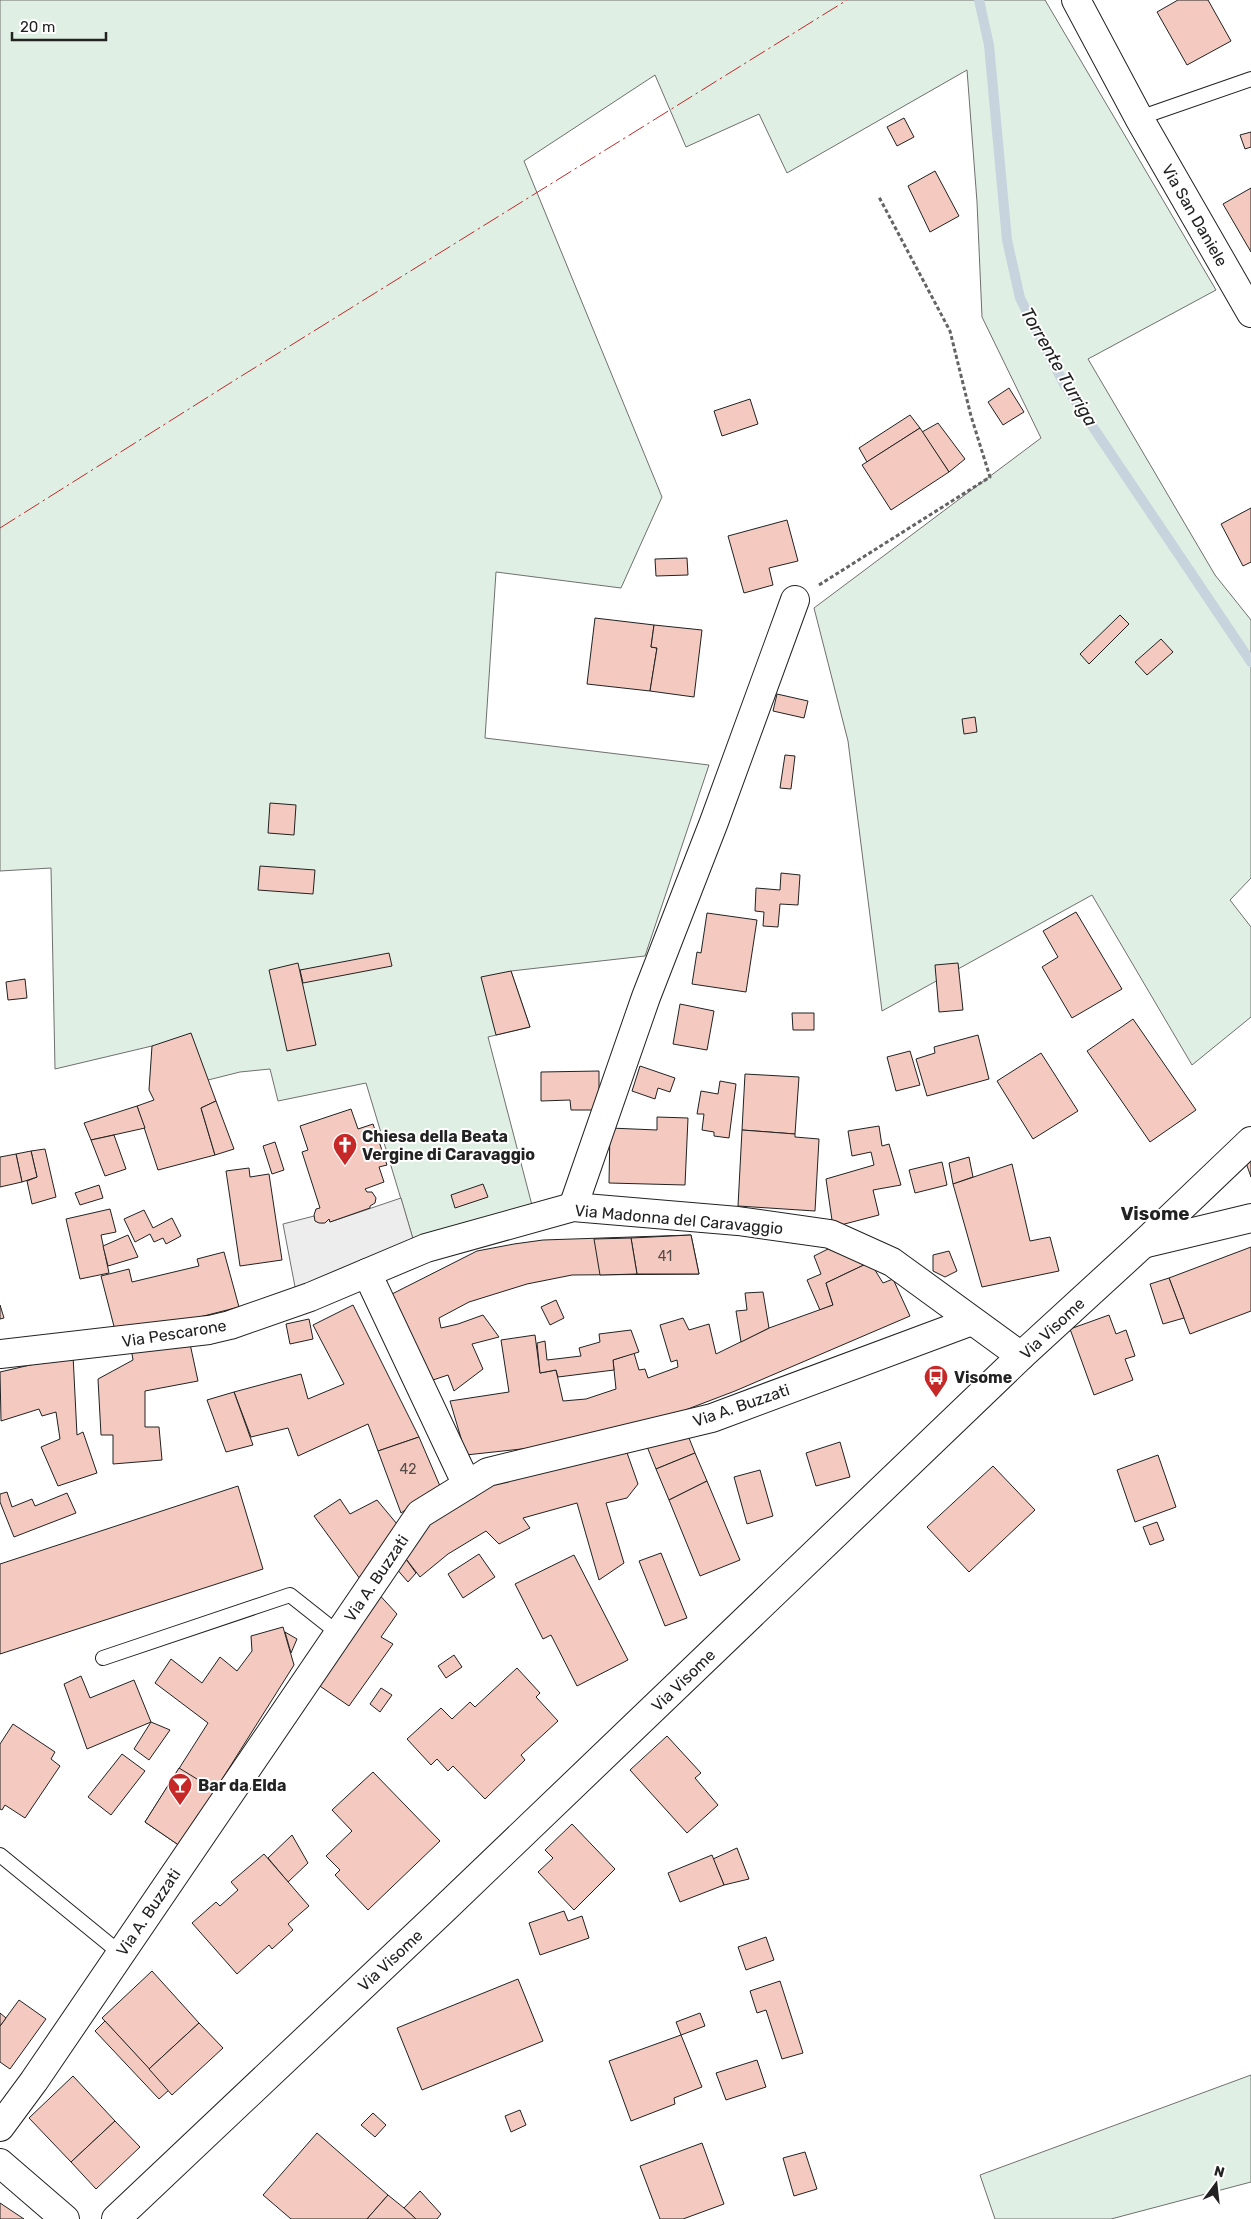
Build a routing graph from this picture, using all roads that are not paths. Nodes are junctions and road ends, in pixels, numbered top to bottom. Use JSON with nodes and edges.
{"nodes":[{"id":1,"x":1076,"y":0,"type":"edge"},
{"id":2,"x":1251,"y":79,"type":"edge"},
{"id":3,"x":1138,"y":118,"type":"junction"},
{"id":4,"x":1251,"y":313,"type":"edge"},
{"id":5,"x":795,"y":600,"type":"road end"},
{"id":6,"x":1251,"y":1141,"type":"edge"},
{"id":7,"x":573,"y":1207,"type":"junction"},
{"id":8,"x":1251,"y":1218,"type":"edge"},
{"id":9,"x":1143,"y":1244,"type":"junction"},
{"id":10,"x":367,"y":1273,"type":"junction"},
{"id":11,"x":342,"y":1284,"type":"joint"},
{"id":12,"x":972,"y":1321,"type":"junction"},
{"id":13,"x":0,"y":1354,"type":"edge"},
{"id":14,"x":1021,"y":1356,"type":"junction"},
{"id":15,"x":467,"y":1485,"type":"junction"},
{"id":16,"x":338,"y":1633,"type":"junction"},
{"id":17,"x":103,"y":1658,"type":"dead end"},
{"id":18,"x":0,"y":1855,"type":"edge"},
{"id":19,"x":120,"y":1953,"type":"junction"},
{"id":20,"x":0,"y":2127,"type":"edge"},
{"id":21,"x":0,"y":2163,"type":"edge"},
{"id":22,"x":65,"y":2219,"type":"edge"},
{"id":23,"x":116,"y":2219,"type":"edge"}],
"edges":[{"from":1,"to":3,"type":"street","name":"Via San Daniele"},
{"from":2,"to":3,"type":"lane"},
{"from":3,"to":4,"type":"street","name":"Via San Daniele"},
{"from":5,"to":7,"type":"street"},
{"from":6,"to":9,"type":"street","name":"Via Visome"},
{"from":7,"to":10,"type":"street","name":"Via Madonna del Caravaggio"},
{"from":7,"to":12,"type":"street","name":"Via Madonna del Caravaggio"},
{"from":8,"to":9,"type":"street"},
{"from":9,"to":14,"type":"street","name":"Via Visome"},
{"from":10,"to":11,"type":"street","name":"Via Madonna del Caravaggio"},
{"from":10,"to":15,"type":"street"},
{"from":11,"to":13,"type":"street","name":"Via Pescarone"},
{"from":12,"to":14,"type":"street","name":"Via Madonna del Caravaggio"},
{"from":12,"to":15,"type":"street","name":"Via A. Buzzati"},
{"from":14,"to":23,"type":"street","name":"Via Visome"},
{"from":15,"to":16,"type":"street","name":"Via A. Buzzati"},
{"from":16,"to":17,"type":"lane"},
{"from":16,"to":19,"type":"street","name":"Via A. Buzzati"},
{"from":18,"to":19,"type":"lane"},
{"from":19,"to":20,"type":"street","name":"Via A. Buzzati"},
{"from":21,"to":22,"type":"street"}]}
